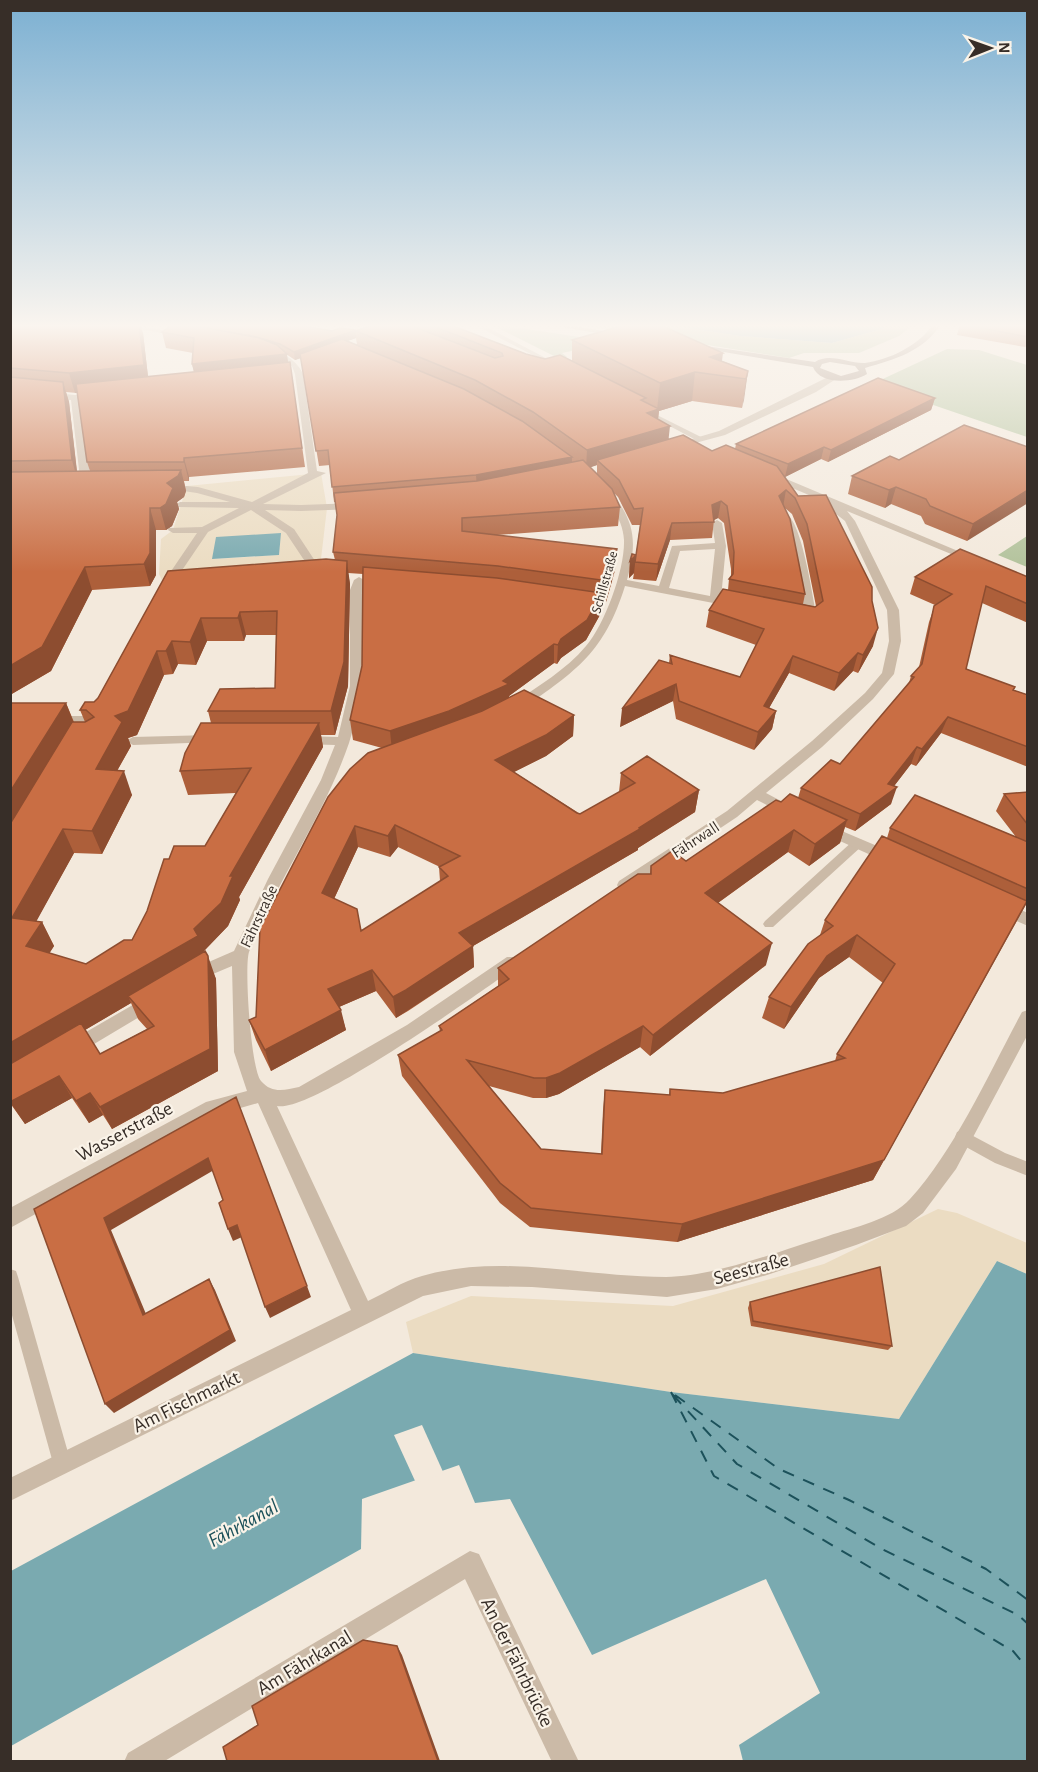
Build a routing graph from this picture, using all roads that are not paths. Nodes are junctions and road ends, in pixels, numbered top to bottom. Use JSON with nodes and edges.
{"nodes":[{"id":1,"x":74,"y":407,"type":"edge"},
{"id":2,"x":302,"y":407,"type":"edge"},
{"id":3,"x":777,"y":407,"type":"edge"},
{"id":4,"x":641,"y":409,"type":"edge"},
{"id":5,"x":701,"y":439,"type":"junction"},
{"id":6,"x":710,"y":448,"type":"edge"},
{"id":7,"x":663,"y":449,"type":"edge"},
{"id":8,"x":693,"y":451,"type":"edge"},
{"id":9,"x":683,"y":452,"type":"edge"},
{"id":10,"x":764,"y":473,"type":"edge"},
{"id":11,"x":599,"y":484,"type":"edge"},
{"id":12,"x":153,"y":486,"type":"edge"},
{"id":13,"x":97,"y":487,"type":"edge"},
{"id":14,"x":817,"y":494,"type":"junction"},
{"id":15,"x":180,"y":505,"type":"dead end"},
{"id":16,"x":251,"y":505,"type":"junction"},
{"id":17,"x":367,"y":505,"type":"edge"},
{"id":18,"x":783,"y":512,"type":"edge"},
{"id":19,"x":717,"y":523,"type":"edge"},
{"id":20,"x":173,"y":530,"type":"dead end"},
{"id":21,"x":204,"y":530,"type":"junction"},
{"id":22,"x":866,"y":532,"type":"junction"},
{"id":23,"x":909,"y":532,"type":"junction"},
{"id":24,"x":721,"y":546,"type":"junction"},
{"id":25,"x":987,"y":566,"type":"edge"},
{"id":26,"x":331,"y":577,"type":"edge"},
{"id":27,"x":346,"y":578,"type":"edge"},
{"id":28,"x":359,"y":580,"type":"junction"},
{"id":29,"x":373,"y":582,"type":"edge"},
{"id":30,"x":620,"y":582,"type":"junction"},
{"id":31,"x":663,"y":591,"type":"junction"},
{"id":32,"x":161,"y":594,"type":"edge"},
{"id":33,"x":715,"y":601,"type":"junction"},
{"id":34,"x":747,"y":607,"type":"edge"},
{"id":35,"x":789,"y":615,"type":"edge"},
{"id":36,"x":505,"y":714,"type":"edge"},
{"id":37,"x":43,"y":720,"type":"edge"},
{"id":38,"x":87,"y":720,"type":"edge"},
{"id":39,"x":224,"y":739,"type":"edge"},
{"id":40,"x":283,"y":739,"type":"edge"},
{"id":41,"x":134,"y":741,"type":"dead end"},
{"id":42,"x":343,"y":741,"type":"junction"},
{"id":43,"x":345,"y":773,"type":"edge"},
{"id":44,"x":328,"y":780,"type":"junction"},
{"id":45,"x":756,"y":794,"type":"junction"},
{"id":46,"x":858,"y":843,"type":"junction"},
{"id":47,"x":900,"y":862,"type":"edge"},
{"id":48,"x":628,"y":882,"type":"junction"},
{"id":49,"x":642,"y":892,"type":"edge"},
{"id":50,"x":609,"y":895,"type":"edge"},
{"id":51,"x":985,"y":901,"type":"edge"},
{"id":52,"x":1028,"y":920,"type":"edge"},
{"id":53,"x":769,"y":924,"type":"dead end"},
{"id":54,"x":531,"y":949,"type":"edge"},
{"id":55,"x":240,"y":955,"type":"junction"},
{"id":56,"x":1028,"y":1017,"type":"edge"},
{"id":57,"x":60,"y":1056,"type":"edge"},
{"id":58,"x":263,"y":1094,"type":"junction"},
{"id":59,"x":962,"y":1137,"type":"junction"},
{"id":60,"x":1028,"y":1168,"type":"edge"},
{"id":61,"x":10,"y":1219,"type":"edge"},
{"id":62,"x":10,"y":1277,"type":"edge"},
{"id":63,"x":363,"y":1313,"type":"junction"},
{"id":64,"x":62,"y":1463,"type":"junction"},
{"id":65,"x":10,"y":1490,"type":"edge"},
{"id":66,"x":470,"y":1563,"type":"joint"},
{"id":67,"x":137,"y":1761,"type":"edge"},
{"id":68,"x":566,"y":1761,"type":"edge"}],
"edges":[{"from":1,"to":13,"type":"street"},
{"from":2,"to":16,"type":"street"},
{"from":3,"to":5,"type":"street"},
{"from":4,"to":5,"type":"lane"},
{"from":5,"to":6,"type":"street"},
{"from":5,"to":7,"type":"street"},
{"from":8,"to":9,"type":"street"},
{"from":10,"to":14,"type":"street","name":"Fährwall"},
{"from":11,"to":30,"type":"street","name":"Schillstraße"},
{"from":12,"to":16,"type":"street"},
{"from":14,"to":22,"type":"street","name":"Fährwall"},
{"from":14,"to":23,"type":"street","name":"Fährwall"},
{"from":15,"to":16,"type":"street"},
{"from":16,"to":17,"type":"street"},
{"from":16,"to":21,"type":"street"},
{"from":16,"to":26,"type":"street"},
{"from":18,"to":35,"type":"street"},
{"from":19,"to":24,"type":"street"},
{"from":20,"to":21,"type":"street"},
{"from":21,"to":32,"type":"street"},
{"from":22,"to":23,"type":"street","name":"Fährwall"},
{"from":22,"to":45,"type":"street","name":"Fährwall"},
{"from":23,"to":25,"type":"street","name":"Fährwall"},
{"from":24,"to":31,"type":"street"},
{"from":24,"to":33,"type":"street"},
{"from":27,"to":28,"type":"street"},
{"from":28,"to":29,"type":"street"},
{"from":28,"to":42,"type":"street","name":"Fährstraße"},
{"from":30,"to":31,"type":"street"},
{"from":30,"to":36,"type":"street","name":"Schillstraße"},
{"from":31,"to":33,"type":"street"},
{"from":33,"to":34,"type":"street"},
{"from":37,"to":38,"type":"street"},
{"from":39,"to":41,"type":"street"},
{"from":40,"to":42,"type":"street"},
{"from":42,"to":44,"type":"street","name":"Fährstraße"},
{"from":43,"to":44,"type":"street"},
{"from":44,"to":55,"type":"street","name":"Fährstraße"},
{"from":45,"to":46,"type":"street"},
{"from":45,"to":48,"type":"street","name":"Fährwall"},
{"from":46,"to":47,"type":"street"},
{"from":46,"to":53,"type":"lane"},
{"from":48,"to":49,"type":"lane"},
{"from":48,"to":50,"type":"street","name":"Fährwall"},
{"from":51,"to":52,"type":"street"},
{"from":54,"to":58,"type":"street"},
{"from":55,"to":57,"type":"street"},
{"from":55,"to":58,"type":"street","name":"Fährstraße"},
{"from":56,"to":59,"type":"street","name":"Seestraße"},
{"from":58,"to":61,"type":"street","name":"Wasserstraße"},
{"from":58,"to":63,"type":"street","name":"Fährstraße"},
{"from":59,"to":60,"type":"lane"},
{"from":59,"to":63,"type":"street","name":"Seestraße"},
{"from":62,"to":64,"type":"lane"},
{"from":63,"to":64,"type":"street","name":"Am Fischmarkt"},
{"from":64,"to":65,"type":"street","name":"Am Fischmarkt"},
{"from":66,"to":67,"type":"street","name":"Am Fährkanal"},
{"from":66,"to":68,"type":"street","name":"An der Fährbrücke"}]}
